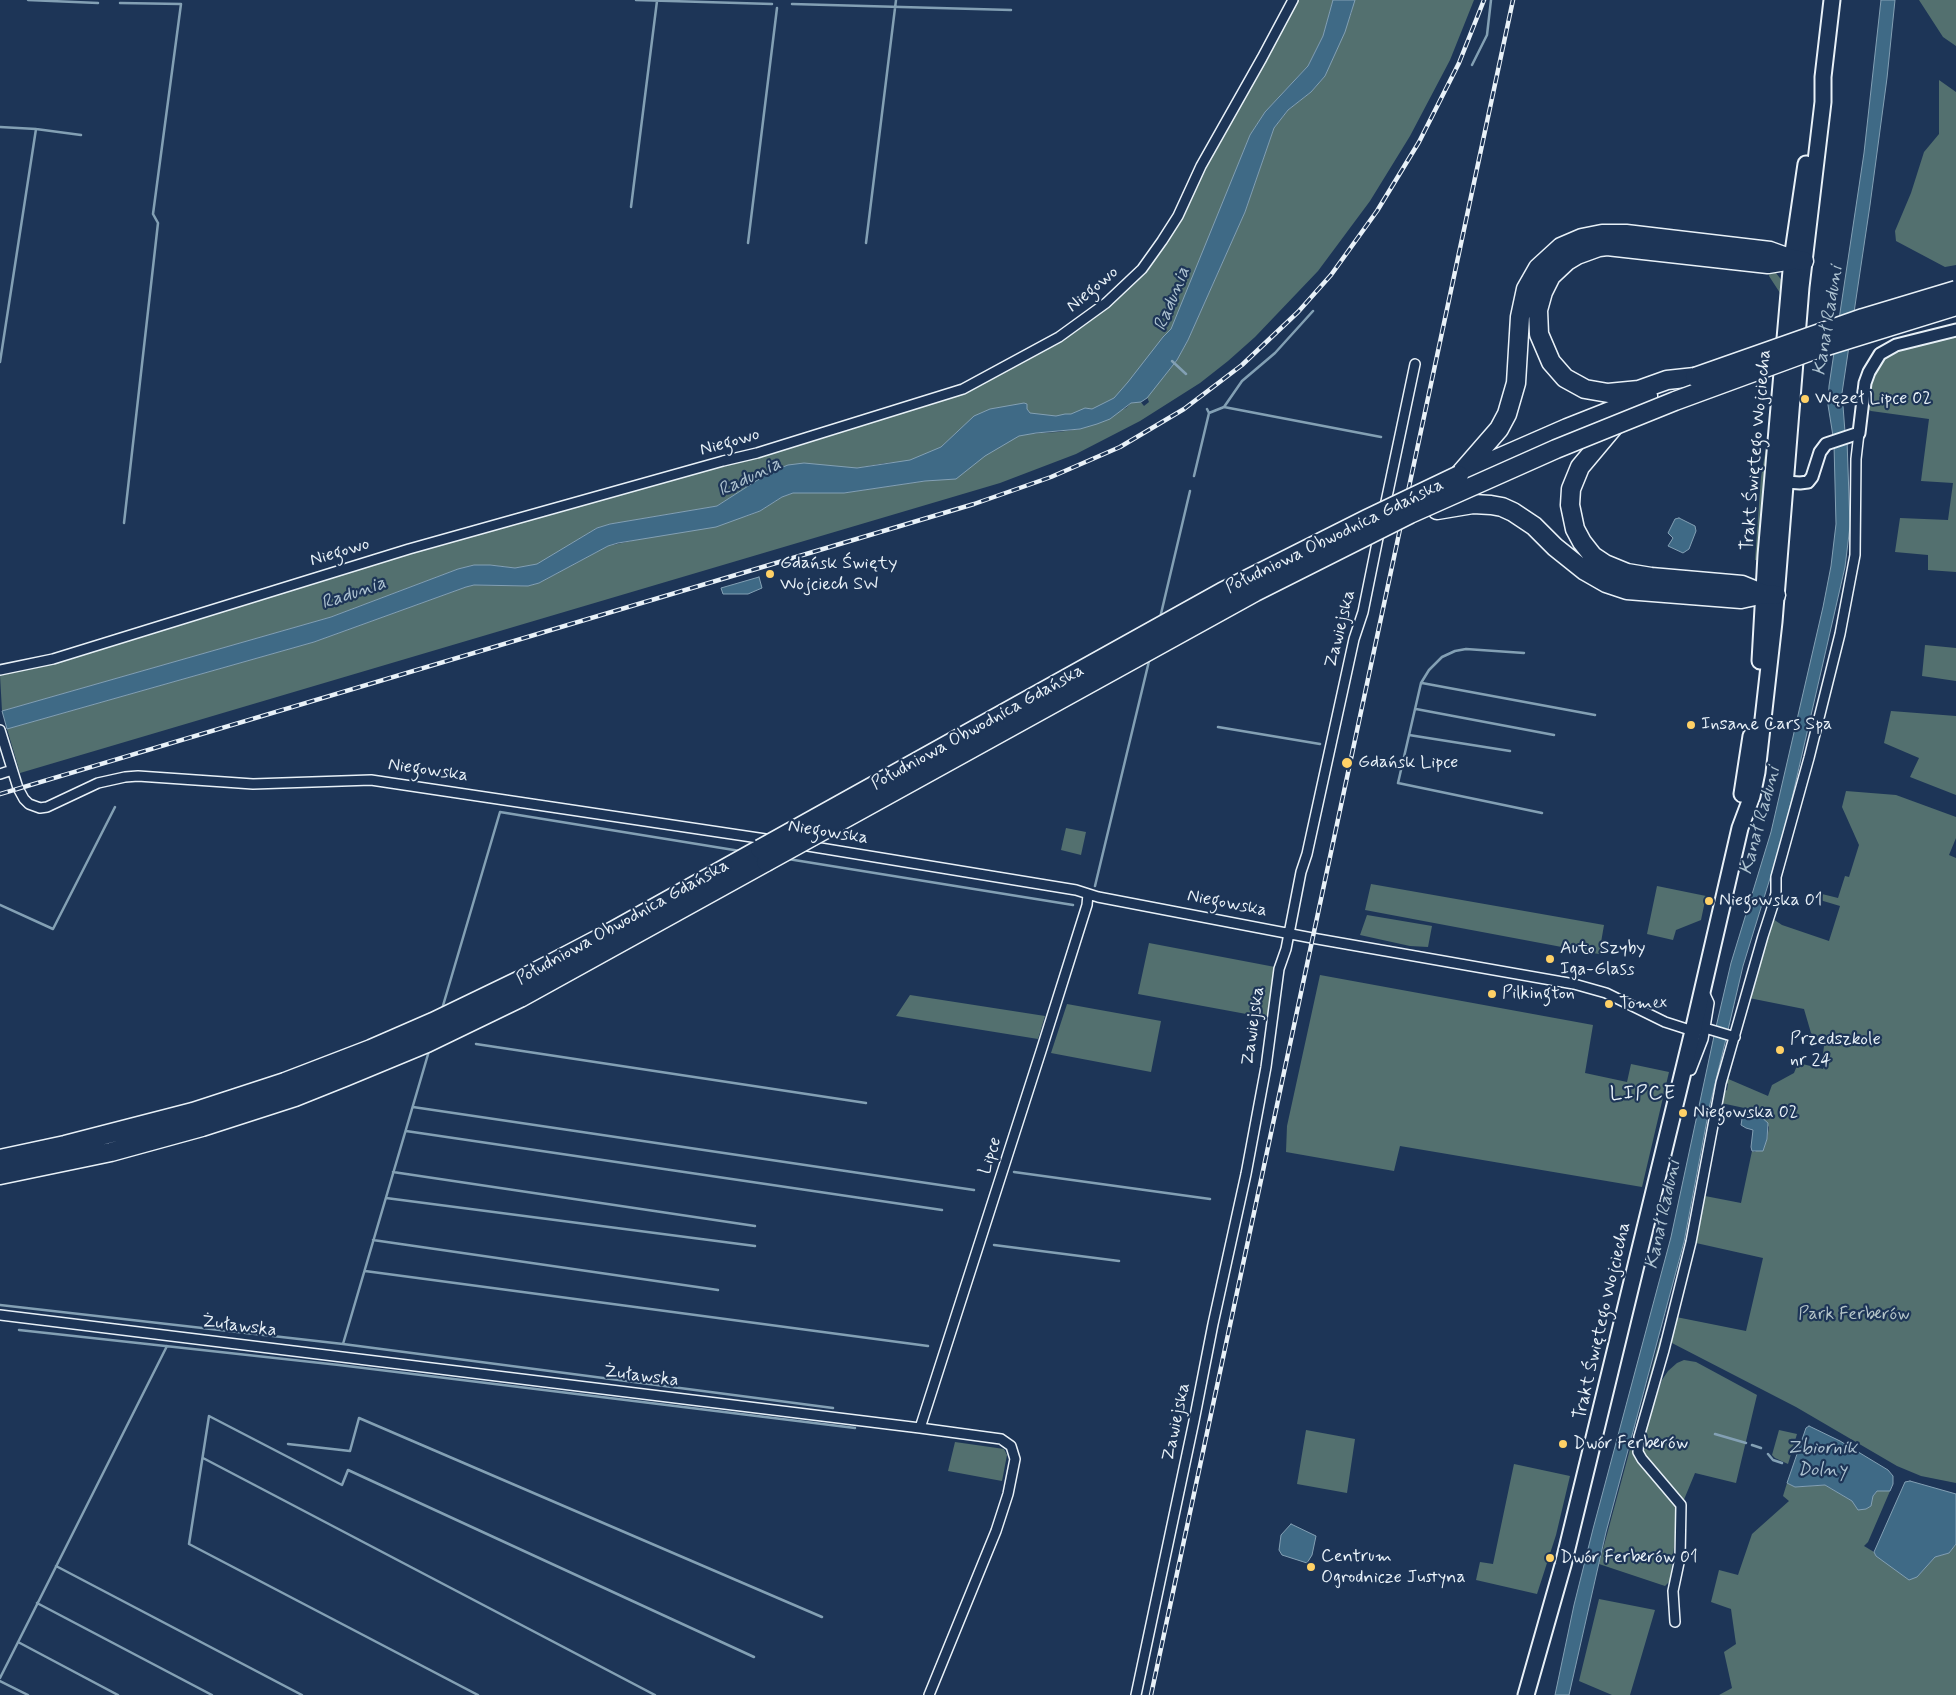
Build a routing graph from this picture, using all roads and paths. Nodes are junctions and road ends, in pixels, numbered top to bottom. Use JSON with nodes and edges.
{"nodes":[{"id":1,"x":1293,"y":0,"type":"edge"},
{"id":2,"x":1832,"y":0,"type":"edge"},
{"id":3,"x":1706,"y":250,"type":"junction"},
{"id":4,"x":1798,"y":260,"type":"junction"},
{"id":5,"x":1956,"y":290,"type":"edge"},
{"id":6,"x":1956,"y":306,"type":"edge"},
{"id":7,"x":1956,"y":330,"type":"edge"},
{"id":8,"x":1415,"y":364,"type":"dead end"},
{"id":9,"x":1695,"y":378,"type":"junction"},
{"id":10,"x":1616,"y":424,"type":"junction"},
{"id":11,"x":1854,"y":434,"type":"junction"},
{"id":12,"x":1459,"y":475,"type":"junction"},
{"id":13,"x":1786,"y":482,"type":"junction"},
{"id":14,"x":1389,"y":524,"type":"junction"},
{"id":15,"x":1716,"y":590,"type":"junction"},
{"id":16,"x":1770,"y":595,"type":"junction"},
{"id":17,"x":0,"y":670,"type":"edge"},
{"id":18,"x":0,"y":730,"type":"edge"},
{"id":19,"x":11,"y":766,"type":"junction"},
{"id":20,"x":0,"y":774,"type":"edge"},
{"id":21,"x":1088,"y":894,"type":"junction"},
{"id":22,"x":1289,"y":932,"type":"junction"},
{"id":23,"x":1704,"y":1030,"type":"junction"},
{"id":24,"x":1732,"y":1036,"type":"junction"},
{"id":25,"x":0,"y":1158,"type":"edge"},
{"id":26,"x":0,"y":1176,"type":"edge"},
{"id":27,"x":0,"y":1315,"type":"edge"},
{"id":28,"x":920,"y":1428,"type":"junction"},
{"id":29,"x":1674,"y":1622,"type":"dead end"},
{"id":30,"x":929,"y":1695,"type":"edge"},
{"id":31,"x":1136,"y":1695,"type":"edge"},
{"id":32,"x":1526,"y":1695,"type":"edge"}],
"edges":[{"from":1,"to":17,"type":"street","name":"Niegowo"},
{"from":2,"to":4,"type":"main road","name":"Trakt Świętego Wojciecha"},
{"from":3,"to":4,"type":"highway"},
{"from":3,"to":9,"type":"highway"},
{"from":3,"to":12,"type":"highway"},
{"from":4,"to":13,"type":"main road","name":"Trakt Świętego Wojciecha"},
{"from":4,"to":16,"type":"main road","name":"Trakt Świętego Wojciecha"},
{"from":5,"to":9,"type":"highway","name":"Południowa Obwodnica Gdańska","bridge":true},
{"from":6,"to":10,"type":"highway","name":"Południowa Obwodnica Gdańska","bridge":true},
{"from":7,"to":11,"type":"street"},
{"from":8,"to":22,"type":"street","name":"Zawiejska"},
{"from":9,"to":12,"type":"highway","name":"Południowa Obwodnica Gdańska"},
{"from":10,"to":14,"type":"highway","name":"Południowa Obwodnica Gdańska","bridge":true},
{"from":10,"to":15,"type":"highway"},
{"from":11,"to":13,"type":"street","name":"Trakt Świętego Wojciecha"},
{"from":11,"to":24,"type":"street"},
{"from":12,"to":25,"type":"highway","name":"Południowa Obwodnica Gdańska","bridge":true},
{"from":13,"to":16,"type":"main road","name":"Trakt Świętego Wojciecha"},
{"from":14,"to":15,"type":"highway","bridge":true},
{"from":14,"to":26,"type":"highway","name":"Południowa Obwodnica Gdańska","bridge":true},
{"from":15,"to":16,"type":"highway"},
{"from":16,"to":23,"type":"main road","name":"Trakt Świętego Wojciecha"},
{"from":18,"to":19,"type":"street","name":"Niegowska"},
{"from":19,"to":20,"type":"street"},
{"from":19,"to":21,"type":"street","name":"Niegowska"},
{"from":21,"to":22,"type":"street","name":"Niegowska"},
{"from":21,"to":28,"type":"street","name":"Lipce"},
{"from":22,"to":23,"type":"street","name":"Niegowska"},
{"from":22,"to":31,"type":"street","name":"Zawiejska"},
{"from":23,"to":24,"type":"street"},
{"from":23,"to":32,"type":"main road","name":"Trakt Świętego Wojciecha"},
{"from":24,"to":29,"type":"street"},
{"from":27,"to":28,"type":"street","name":"Żuławska"},
{"from":28,"to":30,"type":"street","name":"Żuławska"}]}
